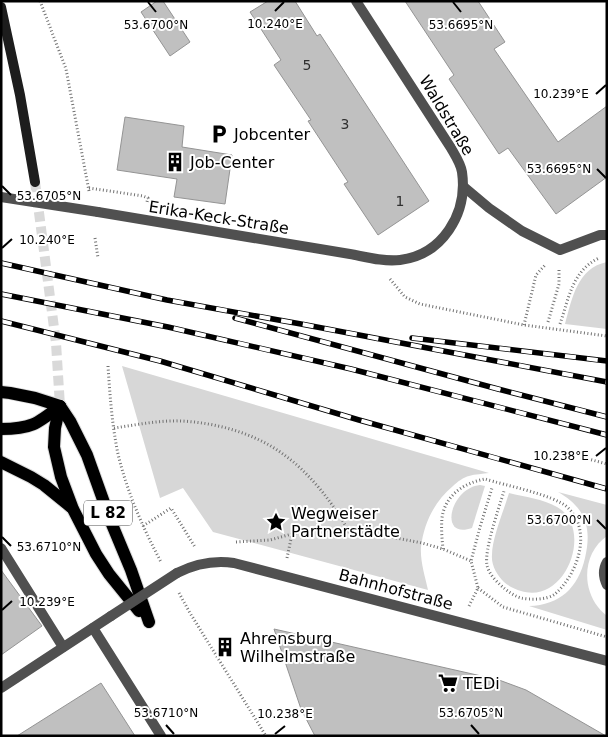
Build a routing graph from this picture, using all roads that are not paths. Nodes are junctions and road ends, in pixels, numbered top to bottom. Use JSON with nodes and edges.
{"nodes":[{"id":1,"x":356,"y":1,"type":"edge"},
{"id":2,"x":1,"y":7,"type":"edge"},
{"id":3,"x":35,"y":182,"type":"tunnel mouth"},
{"id":4,"x":464,"y":188,"type":"junction"},
{"id":5,"x":1,"y":197,"type":"edge"},
{"id":6,"x":607,"y":235,"type":"edge"},
{"id":7,"x":430,"y":248,"type":"joint"},
{"id":8,"x":1,"y":392,"type":"edge"},
{"id":9,"x":60,"y":406,"type":"junction"},
{"id":10,"x":1,"y":429,"type":"edge"},
{"id":11,"x":1,"y":462,"type":"edge"},
{"id":12,"x":73,"y":509,"type":"junction"},
{"id":13,"x":1,"y":548,"type":"edge"},
{"id":14,"x":607,"y":562,"type":"edge"},
{"id":15,"x":607,"y":585,"type":"edge"},
{"id":16,"x":93,"y":628,"type":"junction"},
{"id":17,"x":63,"y":647,"type":"junction"},
{"id":18,"x":607,"y":661,"type":"edge"},
{"id":19,"x":1,"y":688,"type":"edge"},
{"id":20,"x":161,"y":736,"type":"edge"}],
"edges":[{"from":1,"to":4,"type":"street","name":"Waldstraße"},
{"from":2,"to":3,"type":"main road"},
{"from":4,"to":6,"type":"street"},
{"from":4,"to":7,"type":"street","name":"Waldstraße"},
{"from":5,"to":7,"type":"street","name":"Erika-Keck-Straße","bridge":true},
{"from":8,"to":9,"type":"main road"},
{"from":9,"to":10,"type":"main road"},
{"from":9,"to":12,"type":"main road","number":"L 82"},
{"from":9,"to":12,"type":"main road","number":"L 82"},
{"from":11,"to":12,"type":"main road","number":"L 82"},
{"from":13,"to":17,"type":"street"},
{"from":14,"to":15,"type":"street"},
{"from":16,"to":17,"type":"street","name":"Bahnhofstraße"},
{"from":16,"to":18,"type":"street","name":"Bahnhofstraße","bridge":true},
{"from":16,"to":20,"type":"street"},
{"from":17,"to":19,"type":"street","name":"Bahnhofstraße"}]}
